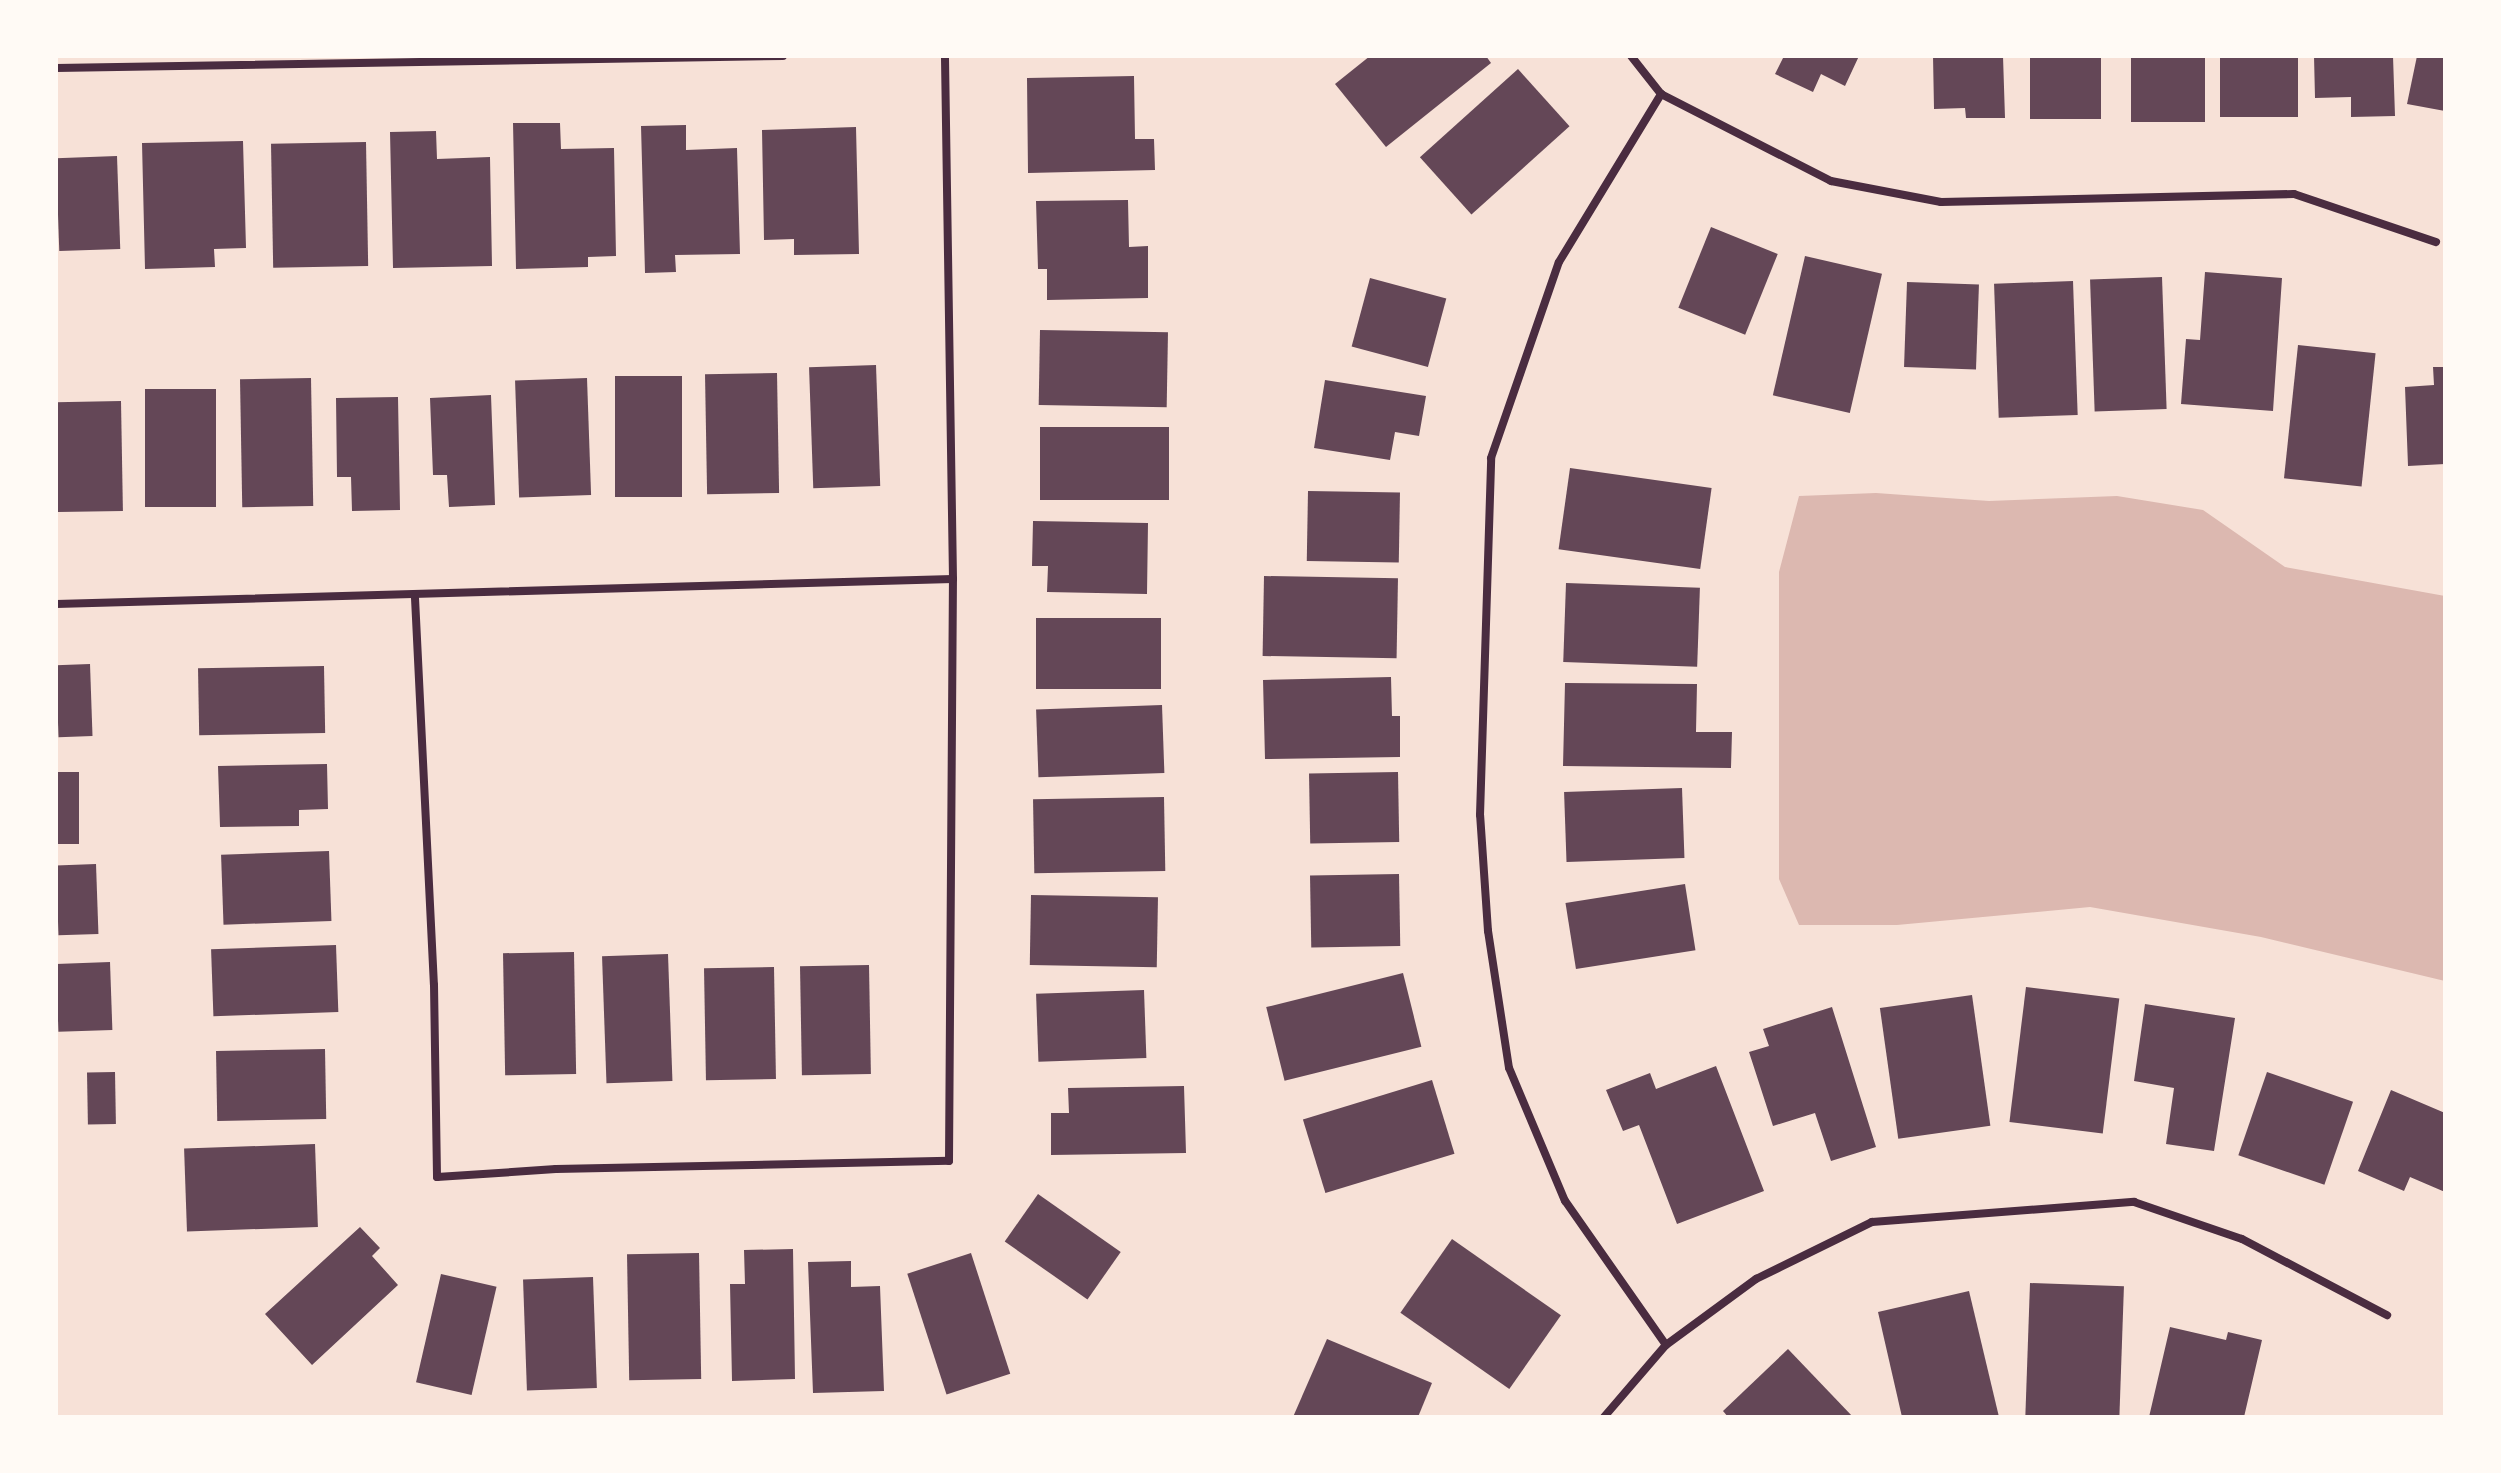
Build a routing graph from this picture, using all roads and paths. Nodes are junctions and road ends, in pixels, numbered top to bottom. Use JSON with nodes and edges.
{"nodes":[{"id":1,"x":783,"y":56,"type":"edge"},
{"id":2,"x":945,"y":56,"type":"edge"},
{"id":3,"x":1631,"y":56,"type":"edge"},
{"id":4,"x":56,"y":68,"type":"edge"},
{"id":5,"x":1661,"y":94,"type":"junction"},
{"id":6,"x":2436,"y":242,"type":"dead end"},
{"id":7,"x":953,"y":579,"type":"junction"},
{"id":8,"x":415,"y":598,"type":"junction"},
{"id":9,"x":56,"y":604,"type":"edge"},
{"id":10,"x":2387,"y":1315,"type":"dead end"},
{"id":11,"x":1666,"y":1345,"type":"junction"},
{"id":12,"x":1604,"y":1417,"type":"edge"}],
"edges":[{"from":1,"to":4,"type":"street"},
{"from":2,"to":7,"type":"street"},
{"from":3,"to":5,"type":"street"},
{"from":5,"to":6,"type":"street"},
{"from":5,"to":11,"type":"street"},
{"from":7,"to":8,"type":"street"},
{"from":7,"to":8,"type":"street"},
{"from":8,"to":9,"type":"street"},
{"from":10,"to":11,"type":"street"},
{"from":11,"to":12,"type":"street"}]}
